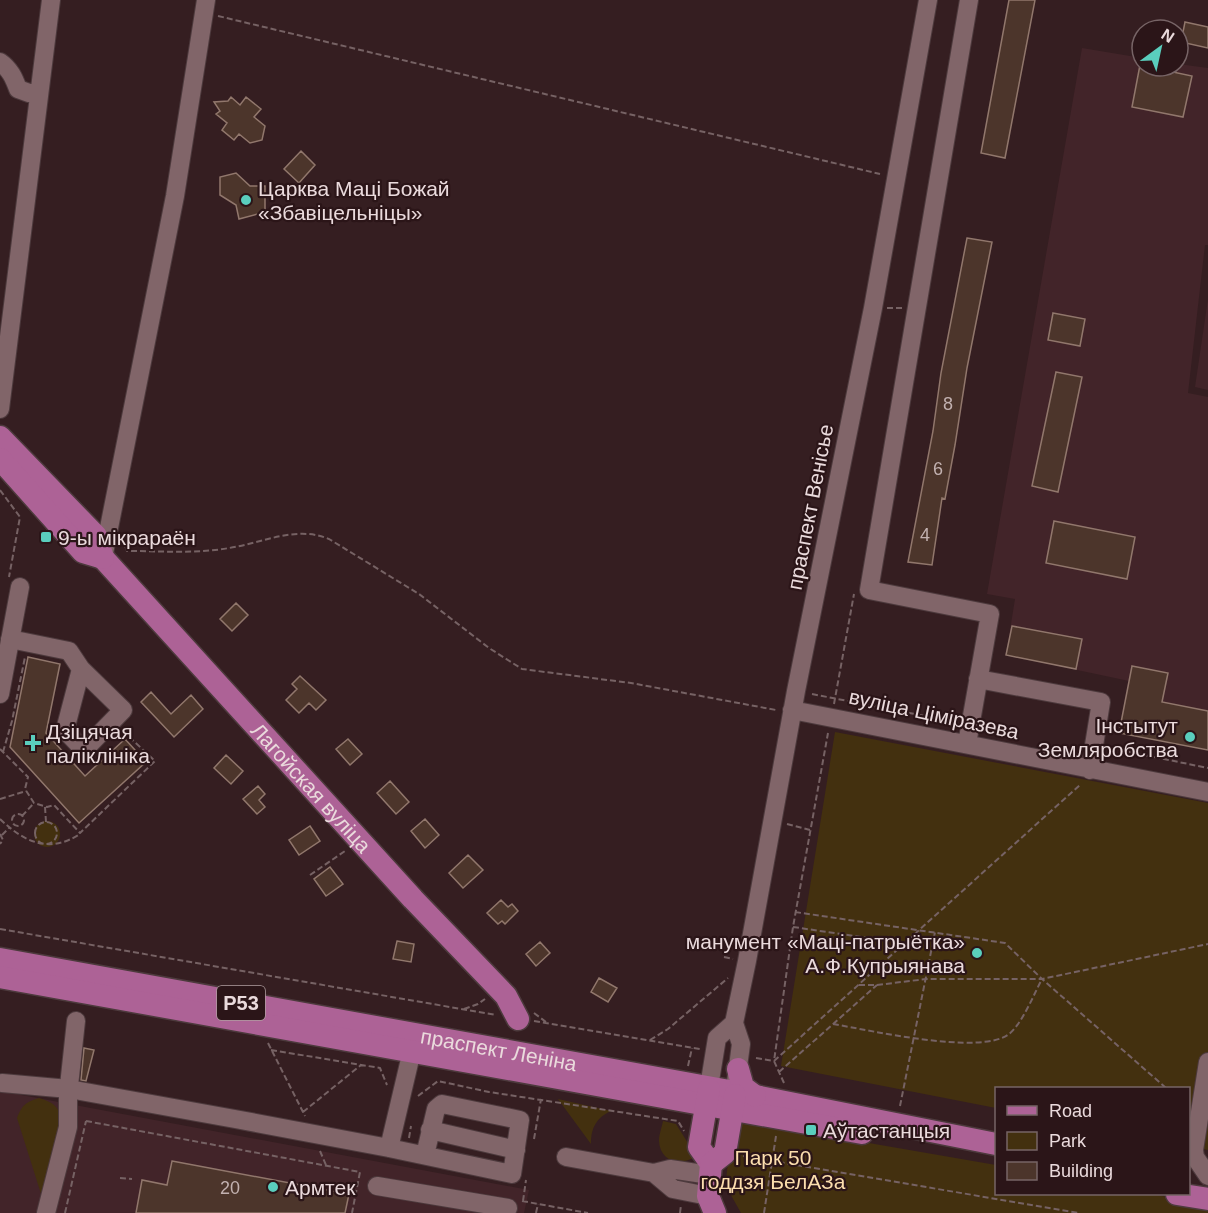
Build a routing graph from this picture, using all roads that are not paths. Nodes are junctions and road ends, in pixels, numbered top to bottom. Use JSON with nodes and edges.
{"nodes":[{"id":1,"x":40,"y":0,"type":"edge"},
{"id":2,"x":51,"y":0,"type":"edge"},
{"id":3,"x":928,"y":0,"type":"edge"},
{"id":4,"x":969,"y":0,"type":"edge"},
{"id":5,"x":205,"y":6,"type":"edge"},
{"id":6,"x":0,"y":62,"type":"edge"},
{"id":7,"x":29,"y":93,"type":"junction"},
{"id":8,"x":0,"y":342,"type":"edge"},
{"id":9,"x":0,"y":409,"type":"edge"},
{"id":10,"x":0,"y":437,"type":"edge"},
{"id":11,"x":0,"y":459,"type":"edge"},
{"id":12,"x":103,"y":558,"type":"junction"},
{"id":13,"x":13,"y":586,"type":"road end"},
{"id":14,"x":10,"y":639,"type":"junction"},
{"id":15,"x":81,"y":669,"type":"dead end"},
{"id":16,"x":978,"y":679,"type":"junction"},
{"id":17,"x":0,"y":694,"type":"edge"},
{"id":18,"x":785,"y":704,"type":"junction"},
{"id":19,"x":967,"y":744,"type":"junction"},
{"id":20,"x":1093,"y":770,"type":"junction"},
{"id":21,"x":1208,"y":792,"type":"edge"},
{"id":22,"x":0,"y":959,"type":"edge"},
{"id":23,"x":0,"y":977,"type":"edge"},
{"id":24,"x":518,"y":1019,"type":"road end"},
{"id":25,"x":76,"y":1021,"type":"dead end"},
{"id":26,"x":734,"y":1023,"type":"junction"},
{"id":27,"x":414,"y":1043,"type":"junction"},
{"id":28,"x":739,"y":1062,"type":"joint"},
{"id":29,"x":1208,"y":1062,"type":"edge"},
{"id":30,"x":2,"y":1083,"type":"dead end"},
{"id":31,"x":69,"y":1089,"type":"junction"},
{"id":32,"x":707,"y":1096,"type":"junction"},
{"id":33,"x":741,"y":1099,"type":"junction"},
{"id":34,"x":430,"y":1130,"type":"junction"},
{"id":35,"x":995,"y":1144,"type":"edge"},
{"id":36,"x":389,"y":1148,"type":"junction"},
{"id":37,"x":516,"y":1150,"type":"junction"},
{"id":38,"x":1191,"y":1153,"type":"edge"},
{"id":39,"x":424,"y":1155,"type":"junction"},
{"id":40,"x":566,"y":1157,"type":"dead end"},
{"id":41,"x":995,"y":1158,"type":"edge"},
{"id":42,"x":1208,"y":1176,"type":"edge"},
{"id":43,"x":714,"y":1180,"type":"edge"},
{"id":44,"x":1190,"y":1181,"type":"edge"},
{"id":45,"x":1208,"y":1185,"type":"edge"},
{"id":46,"x":377,"y":1186,"type":"dead end"},
{"id":47,"x":1183,"y":1195,"type":"edge"},
{"id":48,"x":1208,"y":1199,"type":"edge"},
{"id":49,"x":515,"y":1205,"type":"road end"},
{"id":50,"x":46,"y":1213,"type":"edge"}],
"edges":[{"from":1,"to":7,"type":"street"},
{"from":2,"to":9,"type":"street"},
{"from":3,"to":18,"type":"street","name":"праспект Венісье"},
{"from":4,"to":16,"type":"street"},
{"from":5,"to":12,"type":"street"},
{"from":6,"to":7,"type":"street"},
{"from":7,"to":8,"type":"street"},
{"from":10,"to":12,"type":"main road","name":"Лагойская вуліца"},
{"from":11,"to":12,"type":"main road","name":"Лагойская вуліца"},
{"from":12,"to":24,"type":"main road","name":"Лагойская вуліца"},
{"from":13,"to":14,"type":"street"},
{"from":14,"to":15,"type":"street"},
{"from":14,"to":17,"type":"street"},
{"from":16,"to":19,"type":"street"},
{"from":16,"to":20,"type":"street"},
{"from":18,"to":19,"type":"street","name":"вуліца Ціміразева"},
{"from":18,"to":26,"type":"street","name":"праспект Венісье"},
{"from":19,"to":20,"type":"street","name":"вуліца Ціміразева"},
{"from":20,"to":21,"type":"street","name":"вуліца Ціміразева"},
{"from":22,"to":27,"type":"main road","name":"праспект Леніна","number":"Р53"},
{"from":23,"to":27,"type":"main road","name":"праспект Леніна","number":"Р53"},
{"from":25,"to":31,"type":"street"},
{"from":26,"to":28,"type":"street","name":"праспект Венісье"},
{"from":26,"to":32,"type":"street","name":"праспект Венісье"},
{"from":27,"to":32,"type":"main road","name":"праспект Леніна","number":"Р53"},
{"from":27,"to":36,"type":"street"},
{"from":28,"to":33,"type":"main road"},
{"from":29,"to":38,"type":"street"},
{"from":30,"to":31,"type":"street"},
{"from":31,"to":36,"type":"street"},
{"from":31,"to":50,"type":"street"},
{"from":32,"to":33,"type":"main road","name":"праспект Леніна","number":"Р53"},
{"from":32,"to":43,"type":"main road"},
{"from":33,"to":35,"type":"main road","name":"праспект Леніна","number":"Р53"},
{"from":33,"to":41,"type":"main road","name":"праспект Леніна","number":"Р53"},
{"from":33,"to":43,"type":"main road"},
{"from":34,"to":37,"type":"street"},
{"from":34,"to":37,"type":"street"},
{"from":34,"to":39,"type":"street"},
{"from":36,"to":39,"type":"street"},
{"from":37,"to":39,"type":"street"},
{"from":38,"to":42,"type":"street"},
{"from":40,"to":43,"type":"street"},
{"from":44,"to":45,"type":"main road"},
{"from":46,"to":49,"type":"street"},
{"from":47,"to":48,"type":"main road"}]}
